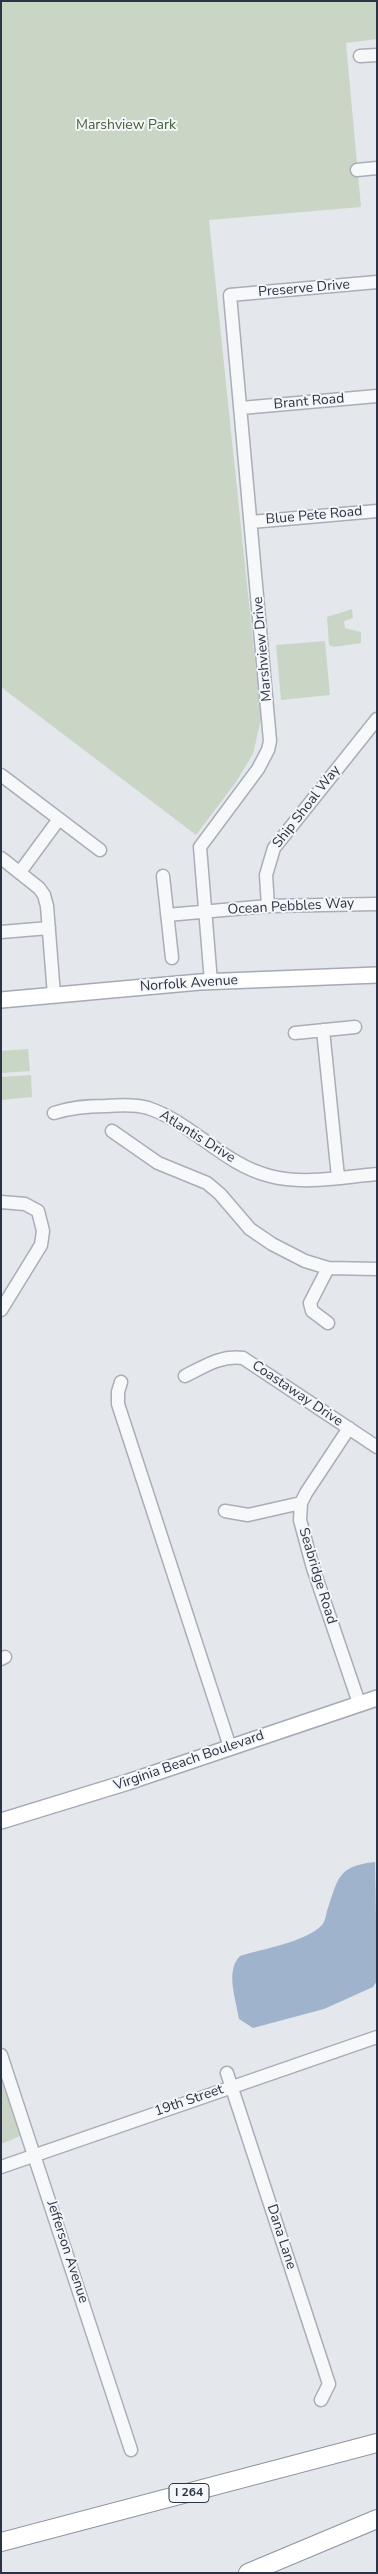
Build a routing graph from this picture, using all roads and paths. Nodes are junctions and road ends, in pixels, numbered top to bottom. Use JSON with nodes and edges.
{"nodes":[{"id":1,"x":377,"y":54,"type":"edge"},
{"id":2,"x":360,"y":56,"type":"dead end"},
{"id":3,"x":377,"y":168,"type":"edge"},
{"id":4,"x":357,"y":170,"type":"dead end"},
{"id":5,"x":377,"y":282,"type":"edge"},
{"id":6,"x":230,"y":295,"type":"joint"},
{"id":7,"x":377,"y":396,"type":"edge"},
{"id":8,"x":241,"y":408,"type":"junction"},
{"id":9,"x":377,"y":511,"type":"edge"},
{"id":10,"x":251,"y":522,"type":"junction"},
{"id":11,"x":377,"y":719,"type":"edge"},
{"id":12,"x":1,"y":775,"type":"edge"},
{"id":13,"x":59,"y":819,"type":"junction"},
{"id":14,"x":100,"y":850,"type":"dead end"},
{"id":15,"x":1,"y":858,"type":"edge"},
{"id":16,"x":20,"y":872,"type":"junction"},
{"id":17,"x":163,"y":876,"type":"dead end"},
{"id":18,"x":377,"y":904,"type":"edge"},
{"id":19,"x":268,"y":906,"type":"junction"},
{"id":20,"x":205,"y":912,"type":"junction"},
{"id":21,"x":167,"y":915,"type":"junction"},
{"id":22,"x":48,"y":928,"type":"junction"},
{"id":23,"x":1,"y":932,"type":"edge"},
{"id":24,"x":172,"y":958,"type":"dead end"},
{"id":25,"x":377,"y":975,"type":"edge"},
{"id":26,"x":211,"y":982,"type":"junction"},
{"id":27,"x":54,"y":995,"type":"junction"},
{"id":28,"x":1,"y":1000,"type":"edge"},
{"id":29,"x":355,"y":1027,"type":"dead end"},
{"id":30,"x":323,"y":1030,"type":"junction"},
{"id":31,"x":295,"y":1033,"type":"dead end"},
{"id":32,"x":54,"y":1113,"type":"dead end"},
{"id":33,"x":112,"y":1131,"type":"dead end"},
{"id":34,"x":377,"y":1174,"type":"edge"},
{"id":35,"x":338,"y":1177,"type":"junction"},
{"id":36,"x":1,"y":1202,"type":"edge"},
{"id":37,"x":328,"y":1268,"type":"junction"},
{"id":38,"x":377,"y":1269,"type":"edge"},
{"id":39,"x":1,"y":1310,"type":"edge"},
{"id":40,"x":328,"y":1322,"type":"dead end"},
{"id":41,"x":186,"y":1376,"type":"dead end"},
{"id":42,"x":121,"y":1382,"type":"dead end"},
{"id":43,"x":349,"y":1428,"type":"junction"},
{"id":44,"x":377,"y":1447,"type":"edge"},
{"id":45,"x":301,"y":1503,"type":"junction"},
{"id":46,"x":225,"y":1511,"type":"dead end"},
{"id":47,"x":377,"y":1698,"type":"edge"},
{"id":48,"x":359,"y":1703,"type":"junction"},
{"id":49,"x":230,"y":1747,"type":"junction"},
{"id":50,"x":1,"y":1821,"type":"edge"},
{"id":51,"x":377,"y":2038,"type":"edge"},
{"id":52,"x":1,"y":2055,"type":"edge"},
{"id":53,"x":227,"y":2073,"type":"dead end"},
{"id":54,"x":232,"y":2086,"type":"junction"},
{"id":55,"x":36,"y":2155,"type":"junction"},
{"id":56,"x":1,"y":2167,"type":"edge"},
{"id":57,"x":321,"y":2400,"type":"dead end"},
{"id":58,"x":377,"y":2443,"type":"edge"},
{"id":59,"x":131,"y":2450,"type":"dead end"},
{"id":60,"x":377,"y":2519,"type":"edge"},
{"id":61,"x":1,"y":2542,"type":"edge"},
{"id":62,"x":248,"y":2573,"type":"edge"}],
"edges":[{"from":1,"to":2,"type":"street"},
{"from":3,"to":4,"type":"street"},
{"from":5,"to":6,"type":"street","name":"Preserve Drive"},
{"from":6,"to":8,"type":"street","name":"Marshview Drive"},
{"from":7,"to":8,"type":"street","name":"Brant Road"},
{"from":8,"to":10,"type":"street","name":"Marshview Drive"},
{"from":9,"to":10,"type":"street","name":"Blue Pete Road"},
{"from":10,"to":20,"type":"street","name":"Marshview Drive"},
{"from":11,"to":19,"type":"street","name":"Ship Shoal Way"},
{"from":12,"to":13,"type":"street"},
{"from":13,"to":14,"type":"street"},
{"from":13,"to":16,"type":"street"},
{"from":15,"to":16,"type":"street"},
{"from":16,"to":22,"type":"street"},
{"from":17,"to":21,"type":"street"},
{"from":18,"to":19,"type":"street","name":"Ocean Pebbles Way"},
{"from":19,"to":20,"type":"street","name":"Ocean Pebbles Way"},
{"from":20,"to":21,"type":"street","name":"Ocean Pebbles Way"},
{"from":20,"to":26,"type":"street","name":"Marshview Drive"},
{"from":21,"to":24,"type":"street"},
{"from":22,"to":23,"type":"street"},
{"from":22,"to":27,"type":"street"},
{"from":25,"to":26,"type":"main road","name":"Norfolk Avenue"},
{"from":26,"to":27,"type":"main road","name":"Norfolk Avenue"},
{"from":27,"to":28,"type":"main road","name":"Norfolk Avenue"},
{"from":29,"to":30,"type":"street"},
{"from":30,"to":31,"type":"street"},
{"from":30,"to":35,"type":"street"},
{"from":32,"to":35,"type":"street","name":"Atlantis Drive"},
{"from":33,"to":37,"type":"street"},
{"from":34,"to":35,"type":"street","name":"Atlantis Drive"},
{"from":36,"to":39,"type":"street"},
{"from":37,"to":38,"type":"street"},
{"from":37,"to":40,"type":"street"},
{"from":41,"to":43,"type":"street","name":"Coastaway Drive"},
{"from":42,"to":49,"type":"street"},
{"from":43,"to":44,"type":"street","name":"Coastaway Drive"},
{"from":43,"to":45,"type":"street"},
{"from":45,"to":46,"type":"street"},
{"from":45,"to":48,"type":"street","name":"Seabridge Road"},
{"from":47,"to":48,"type":"main road","name":"Virginia Beach Boulevard"},
{"from":48,"to":49,"type":"main road","name":"Virginia Beach Boulevard"},
{"from":49,"to":50,"type":"main road","name":"Virginia Beach Boulevard"},
{"from":51,"to":54,"type":"street","name":"19th Street"},
{"from":52,"to":55,"type":"street","name":"Jefferson Avenue"},
{"from":53,"to":54,"type":"street","name":"Dana Lane"},
{"from":54,"to":55,"type":"street","name":"19th Street"},
{"from":54,"to":57,"type":"street","name":"Dana Lane"},
{"from":55,"to":56,"type":"street","name":"19th Street"},
{"from":55,"to":59,"type":"street","name":"Jefferson Avenue"},
{"from":58,"to":61,"type":"highway","number":"I 264"},
{"from":60,"to":62,"type":"highway"}]}
